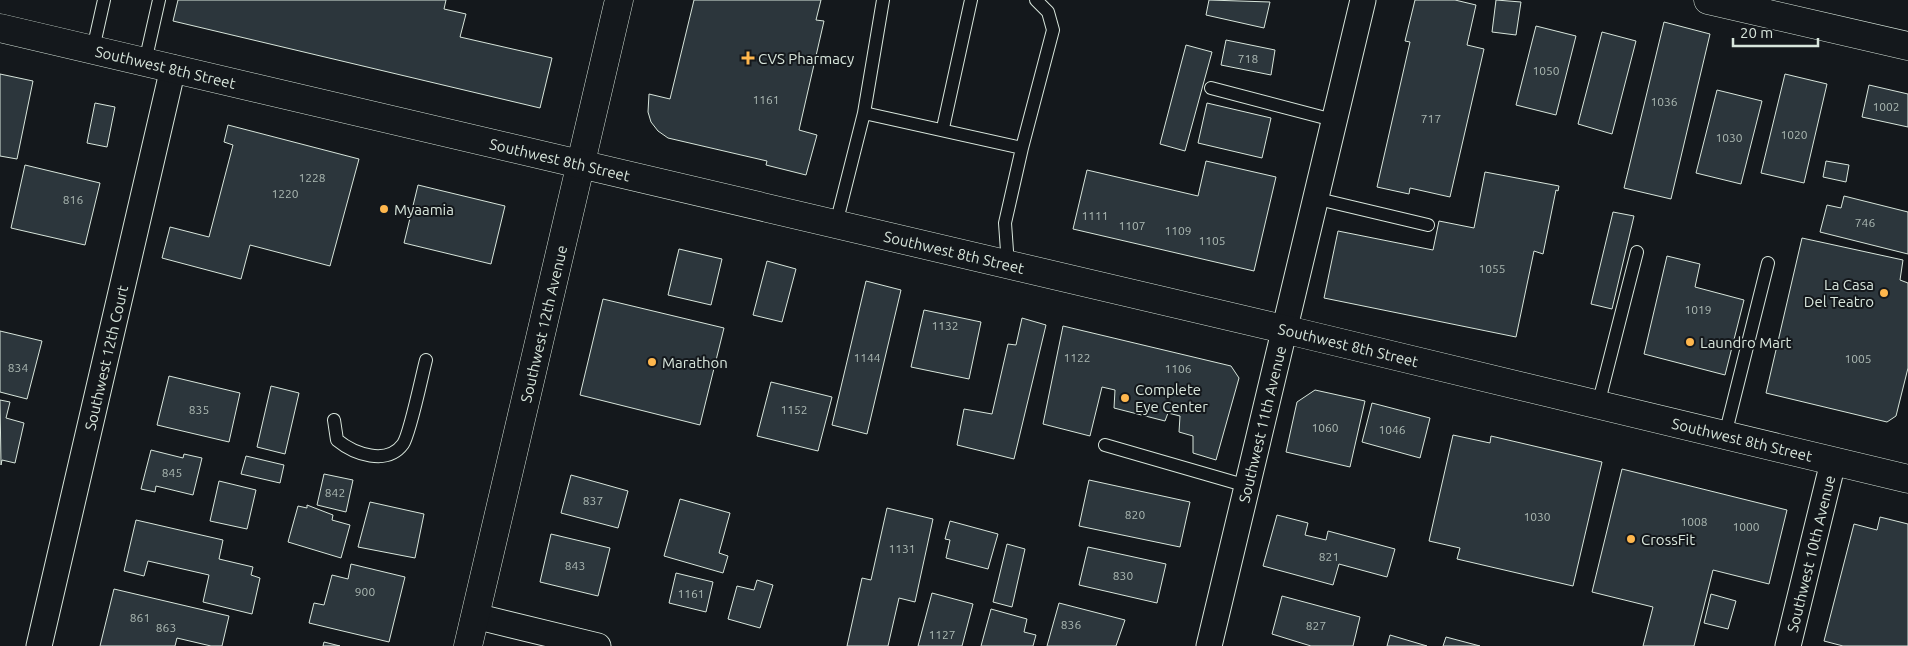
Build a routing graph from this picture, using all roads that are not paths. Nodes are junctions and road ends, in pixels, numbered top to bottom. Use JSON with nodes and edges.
{"nodes":[{"id":1,"x":104,"y":0,"type":"edge"},
{"id":2,"x":159,"y":0,"type":"edge"},
{"id":3,"x":619,"y":0,"type":"edge"},
{"id":4,"x":884,"y":0,"type":"edge"},
{"id":5,"x":971,"y":0,"type":"edge"},
{"id":6,"x":1036,"y":0,"type":"edge"},
{"id":7,"x":1363,"y":0,"type":"edge"},
{"id":8,"x":1708,"y":0,"type":"edge"},
{"id":9,"x":0,"y":28,"type":"edge"},
{"id":10,"x":1908,"y":46,"type":"edge"},
{"id":11,"x":93,"y":49,"type":"junction"},
{"id":12,"x":145,"y":62,"type":"junction"},
{"id":13,"x":173,"y":68,"type":"junction"},
{"id":14,"x":1211,"y":88,"type":"dead end"},
{"id":15,"x":864,"y":113,"type":"junction"},
{"id":16,"x":1333,"y":120,"type":"junction"},
{"id":17,"x":943,"y":128,"type":"junction"},
{"id":18,"x":1022,"y":148,"type":"junction"},
{"id":19,"x":580,"y":164,"type":"junction"},
{"id":20,"x":1314,"y":198,"type":"junction"},
{"id":21,"x":836,"y":224,"type":"junction"},
{"id":22,"x":1428,"y":225,"type":"dead end"},
{"id":23,"x":1637,"y":252,"type":"dead end"},
{"id":24,"x":1768,"y":263,"type":"dead end"},
{"id":25,"x":1008,"y":265,"type":"junction"},
{"id":26,"x":1283,"y":328,"type":"junction"},
{"id":27,"x":426,"y":360,"type":"dead end"},
{"id":28,"x":1598,"y":405,"type":"junction"},
{"id":29,"x":334,"y":420,"type":"dead end"},
{"id":30,"x":1725,"y":435,"type":"junction"},
{"id":31,"x":1105,"y":446,"type":"dead end"},
{"id":32,"x":1833,"y":462,"type":"junction"},
{"id":33,"x":1908,"y":479,"type":"edge"},
{"id":34,"x":1247,"y":486,"type":"junction"},
{"id":35,"x":475,"y":616,"type":"junction"},
{"id":36,"x":38,"y":646,"type":"edge"},
{"id":37,"x":468,"y":646,"type":"edge"},
{"id":38,"x":598,"y":646,"type":"edge"},
{"id":39,"x":1209,"y":646,"type":"edge"},
{"id":40,"x":1788,"y":646,"type":"edge"}],
"edges":[{"from":1,"to":11,"type":"lane"},
{"from":2,"to":12,"type":"lane"},
{"from":3,"to":19,"type":"main road","name":"Southwest 12th Avenue"},
{"from":4,"to":15,"type":"lane"},
{"from":5,"to":17,"type":"lane"},
{"from":6,"to":18,"type":"lane"},
{"from":7,"to":16,"type":"street","name":"Southwest 11th Avenue"},
{"from":8,"to":10,"type":"main road"},
{"from":9,"to":11,"type":"main road","name":"Southwest 8th Street"},
{"from":11,"to":12,"type":"main road","name":"Southwest 8th Street"},
{"from":12,"to":13,"type":"main road","name":"Southwest 8th Street"},
{"from":13,"to":19,"type":"main road","name":"Southwest 8th Street"},
{"from":13,"to":36,"type":"street","name":"Southwest 12th Court"},
{"from":14,"to":16,"type":"lane"},
{"from":15,"to":17,"type":"lane"},
{"from":15,"to":21,"type":"lane"},
{"from":16,"to":20,"type":"street","name":"Southwest 11th Avenue"},
{"from":17,"to":18,"type":"lane"},
{"from":18,"to":25,"type":"lane"},
{"from":19,"to":21,"type":"main road","name":"Southwest 8th Street"},
{"from":19,"to":35,"type":"main road","name":"Southwest 12th Avenue"},
{"from":20,"to":22,"type":"lane"},
{"from":20,"to":26,"type":"street","name":"Southwest 11th Avenue"},
{"from":21,"to":25,"type":"main road","name":"Southwest 8th Street"},
{"from":23,"to":28,"type":"lane"},
{"from":24,"to":30,"type":"lane"},
{"from":25,"to":26,"type":"main road","name":"Southwest 8th Street"},
{"from":26,"to":28,"type":"main road","name":"Southwest 8th Street"},
{"from":26,"to":34,"type":"street","name":"Southwest 11th Avenue"},
{"from":27,"to":29,"type":"lane"},
{"from":28,"to":30,"type":"main road","name":"Southwest 8th Street"},
{"from":30,"to":32,"type":"main road","name":"Southwest 8th Street"},
{"from":31,"to":34,"type":"lane"},
{"from":32,"to":33,"type":"main road","name":"Southwest 8th Street"},
{"from":32,"to":40,"type":"street","name":"Southwest 10th Avenue"},
{"from":34,"to":39,"type":"street","name":"Southwest 11th Avenue"},
{"from":35,"to":37,"type":"main road","name":"Southwest 12th Avenue"},
{"from":35,"to":38,"type":"street"}]}
